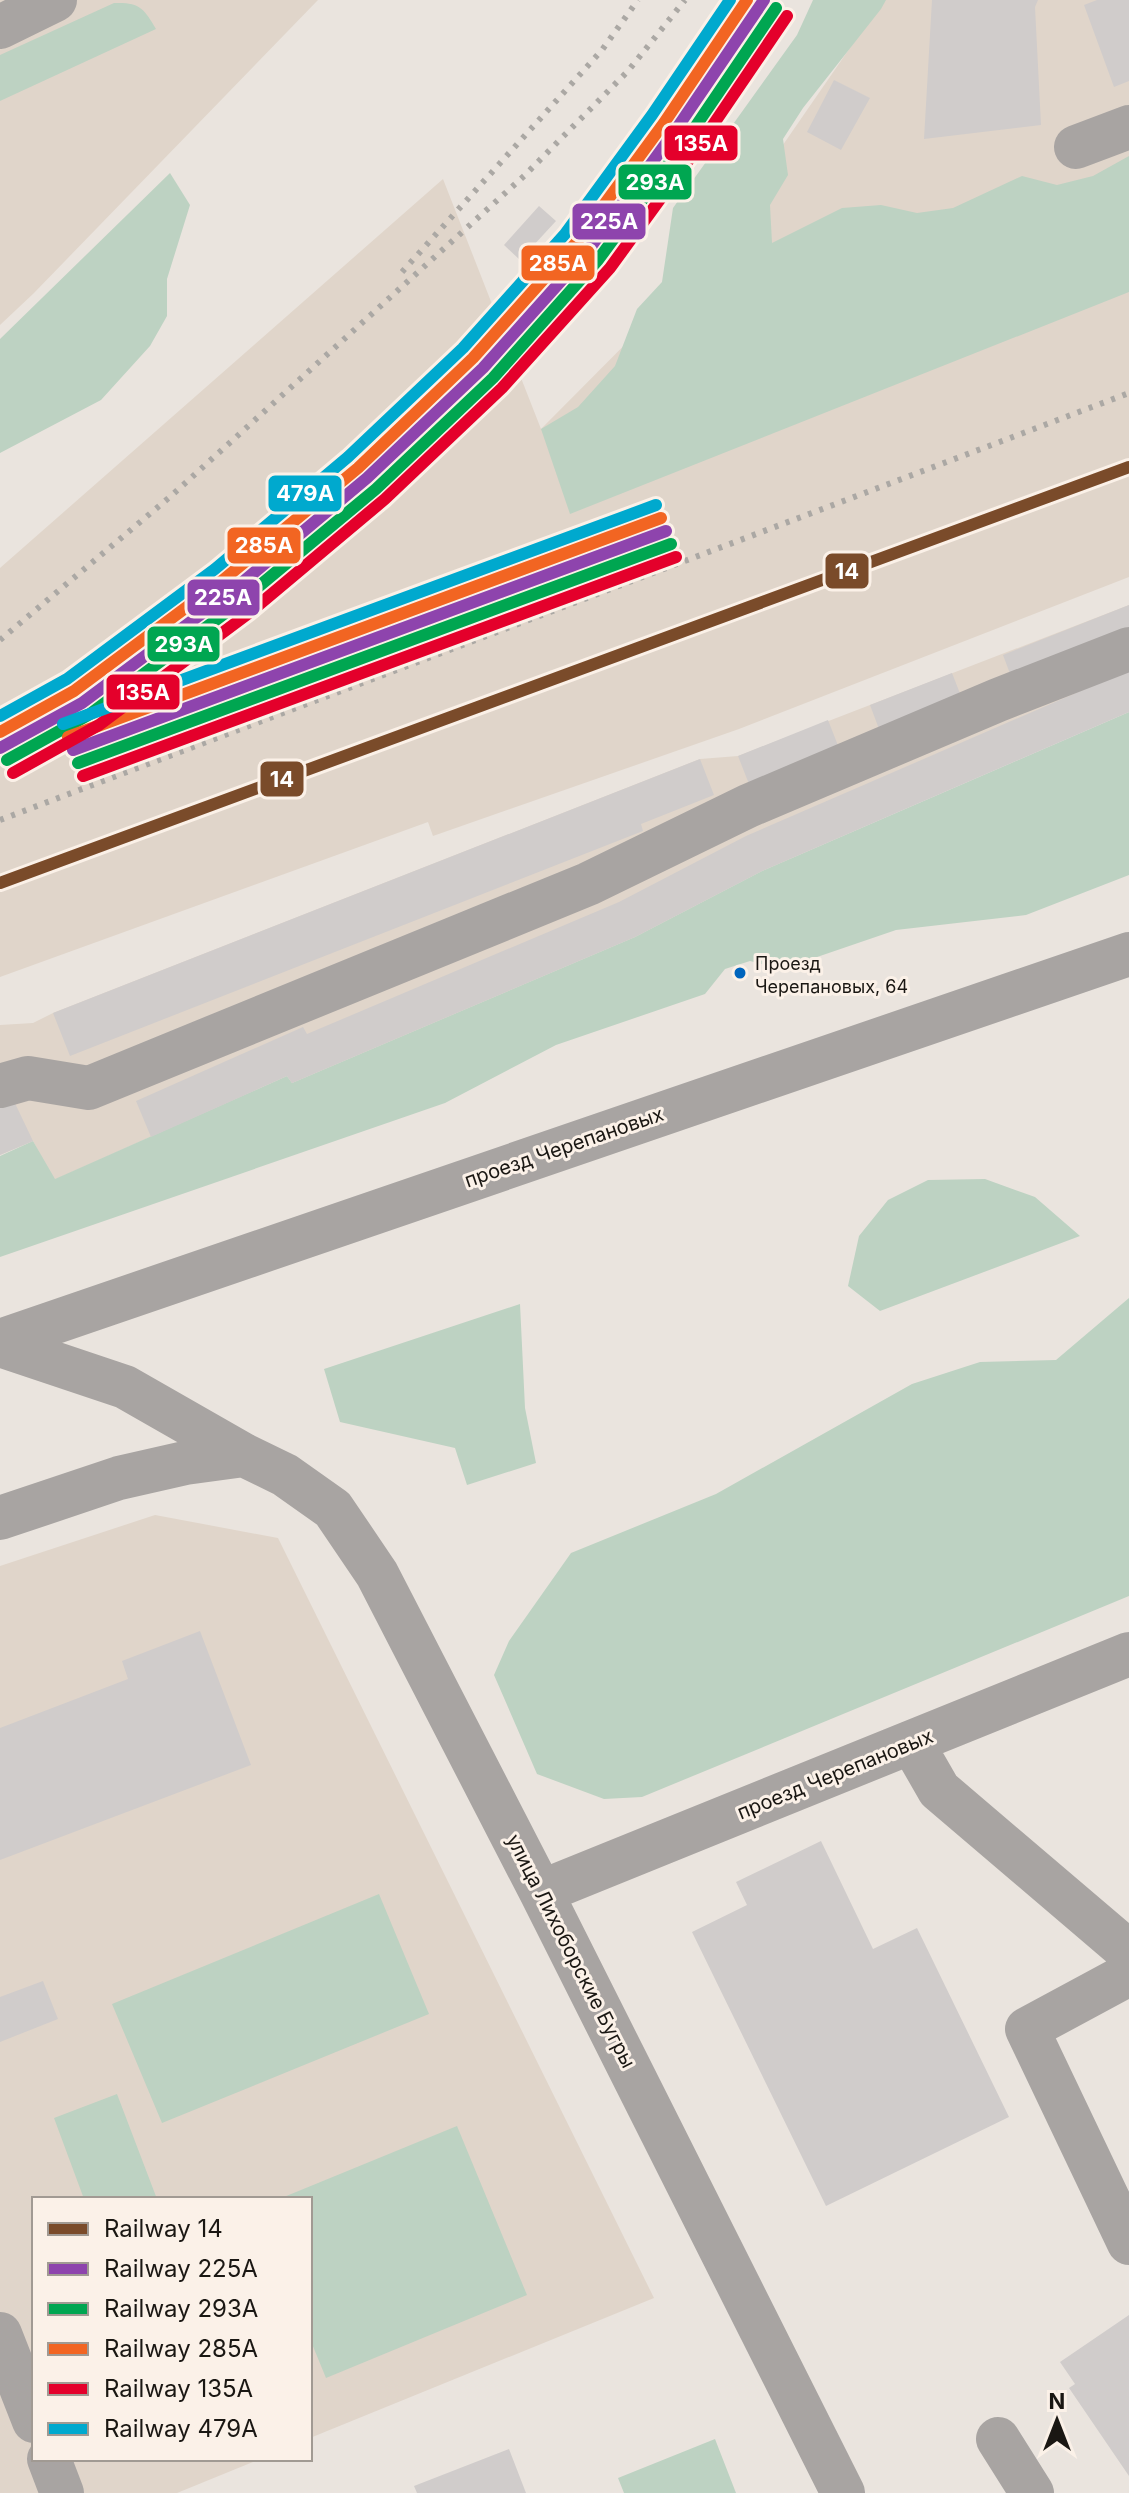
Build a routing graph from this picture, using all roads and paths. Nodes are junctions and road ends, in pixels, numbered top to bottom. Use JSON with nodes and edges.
{"nodes":[{"id":1,"x":55,"y":0,"type":"edge"},
{"id":2,"x":0,"y":27,"type":"edge"},
{"id":3,"x":1129,"y":127,"type":"edge"},
{"id":4,"x":1076,"y":147,"type":"dead end"},
{"id":5,"x":1129,"y":649,"type":"edge"},
{"id":6,"x":1129,"y":954,"type":"edge"},
{"id":7,"x":0,"y":1086,"type":"edge"},
{"id":8,"x":0,"y":1343,"type":"edge"},
{"id":9,"x":244,"y":1455,"type":"junction"},
{"id":10,"x":0,"y":1518,"type":"edge"},
{"id":11,"x":1129,"y":1654,"type":"edge"},
{"id":12,"x":912,"y":1743,"type":"junction"},
{"id":13,"x":541,"y":1892,"type":"junction"},
{"id":14,"x":1129,"y":1952,"type":"edge"},
{"id":15,"x":1129,"y":1974,"type":"edge"},
{"id":16,"x":1129,"y":2243,"type":"edge"},
{"id":17,"x":0,"y":2334,"type":"edge"},
{"id":18,"x":32,"y":2416,"type":"edge"},
{"id":19,"x":998,"y":2439,"type":"dead end"},
{"id":20,"x":50,"y":2461,"type":"edge"},
{"id":21,"x":62,"y":2493,"type":"edge"},
{"id":22,"x":843,"y":2493,"type":"edge"},
{"id":23,"x":1032,"y":2493,"type":"edge"}],
"edges":[{"from":1,"to":2,"type":"street"},
{"from":3,"to":4,"type":"street"},
{"from":5,"to":7,"type":"street"},
{"from":6,"to":8,"type":"street","name":"проезд Черепановых"},
{"from":8,"to":9,"type":"street","name":"улица Лихоборские Бугры"},
{"from":9,"to":10,"type":"street"},
{"from":9,"to":13,"type":"street","name":"улица Лихоборские Бугры"},
{"from":11,"to":12,"type":"street","name":"проезд Черепановых"},
{"from":12,"to":13,"type":"street","name":"проезд Черепановых"},
{"from":12,"to":14,"type":"street"},
{"from":13,"to":22,"type":"street","name":"улица Лихоборские Бугры"},
{"from":15,"to":16,"type":"street"},
{"from":17,"to":18,"type":"street"},
{"from":19,"to":23,"type":"street"},
{"from":20,"to":21,"type":"street"}]}
